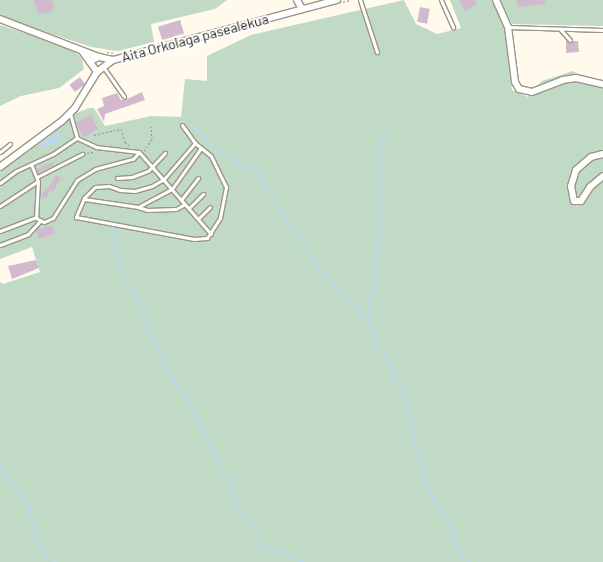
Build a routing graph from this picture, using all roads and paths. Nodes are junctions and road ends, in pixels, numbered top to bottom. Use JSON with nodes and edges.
{"nodes":[{"id":1,"x":296,"y":0,"type":"edge"},
{"id":2,"x":337,"y":0,"type":"edge"},
{"id":3,"x":360,"y":0,"type":"edge"},
{"id":4,"x":441,"y":0,"type":"edge"},
{"id":5,"x":496,"y":0,"type":"edge"},
{"id":6,"x":302,"y":9,"type":"junction"},
{"id":7,"x":0,"y":19,"type":"edge"},
{"id":8,"x":453,"y":27,"type":"dead end"},
{"id":9,"x":508,"y":27,"type":"junction"},
{"id":10,"x":560,"y":29,"type":"junction"},
{"id":11,"x":603,"y":30,"type":"edge"},
{"id":12,"x":570,"y":40,"type":"dead end"},
{"id":13,"x":78,"y":48,"type":"junction"},
{"id":14,"x":377,"y":52,"type":"dead end"},
{"id":15,"x":99,"y":57,"type":"junction"},
{"id":16,"x":113,"y":60,"type":"junction"},
{"id":17,"x":90,"y":61,"type":"junction"},
{"id":18,"x":103,"y":66,"type":"junction"},
{"id":19,"x":97,"y":72,"type":"junction"},
{"id":20,"x":603,"y":84,"type":"edge"},
{"id":21,"x":124,"y":97,"type":"dead end"},
{"id":22,"x":70,"y":113,"type":"junction"},
{"id":23,"x":62,"y":121,"type":"junction"},
{"id":24,"x":72,"y":125,"type":"junction"},
{"id":25,"x":182,"y":125,"type":"dead end"},
{"id":26,"x":151,"y":126,"type":"dead end"},
{"id":27,"x":94,"y":135,"type":"dead end"},
{"id":28,"x":77,"y":138,"type":"junction"},
{"id":29,"x":124,"y":142,"type":"dead end"},
{"id":30,"x":196,"y":143,"type":"junction"},
{"id":31,"x":10,"y":144,"type":"dead end"},
{"id":32,"x":201,"y":148,"type":"junction"},
{"id":33,"x":0,"y":152,"type":"edge"},
{"id":34,"x":140,"y":153,"type":"junction"},
{"id":35,"x":164,"y":153,"type":"dead end"},
{"id":36,"x":82,"y":154,"type":"dead end"},
{"id":37,"x":603,"y":154,"type":"edge"},
{"id":38,"x":31,"y":164,"type":"junction"},
{"id":39,"x":152,"y":166,"type":"junction"},
{"id":40,"x":0,"y":167,"type":"edge"},
{"id":41,"x":603,"y":176,"type":"edge"},
{"id":42,"x":117,"y":178,"type":"dead end"},
{"id":43,"x":198,"y":178,"type":"dead end"},
{"id":44,"x":37,"y":179,"type":"junction"},
{"id":45,"x":164,"y":179,"type":"junction"},
{"id":46,"x":0,"y":183,"type":"edge"},
{"id":47,"x":172,"y":189,"type":"junction"},
{"id":48,"x":203,"y":194,"type":"dead end"},
{"id":49,"x":84,"y":199,"type":"junction"},
{"id":50,"x":181,"y":200,"type":"junction"},
{"id":51,"x":185,"y":204,"type":"junction"},
{"id":52,"x":0,"y":206,"type":"edge"},
{"id":53,"x":138,"y":207,"type":"junction"},
{"id":54,"x":210,"y":207,"type":"dead end"},
{"id":55,"x":189,"y":208,"type":"junction"},
{"id":56,"x":36,"y":217,"type":"junction"},
{"id":57,"x":198,"y":219,"type":"junction"},
{"id":58,"x":40,"y":221,"type":"junction"},
{"id":59,"x":0,"y":231,"type":"edge"},
{"id":60,"x":211,"y":234,"type":"junction"},
{"id":61,"x":0,"y":245,"type":"edge"}],
"edges":[{"from":1,"to":6,"type":"street"},
{"from":2,"to":6,"type":"street","name":"Aita Orkolaga pasealekua"},
{"from":3,"to":14,"type":"lane"},
{"from":4,"to":8,"type":"lane"},
{"from":5,"to":9,"type":"street"},
{"from":6,"to":16,"type":"street","name":"Aita Orkolaga pasealekua"},
{"from":7,"to":13,"type":"street"},
{"from":9,"to":10,"type":"lane"},
{"from":9,"to":20,"type":"street"},
{"from":10,"to":11,"type":"lane"},
{"from":10,"to":12,"type":"lane"},
{"from":13,"to":15,"type":"street"},
{"from":13,"to":17,"type":"street"},
{"from":15,"to":16,"type":"street"},
{"from":15,"to":17,"type":"street"},
{"from":16,"to":18,"type":"street","name":"Aita Orkolaga pasealekua"},
{"from":17,"to":19,"type":"street"},
{"from":18,"to":19,"type":"street","name":"Aita Orkolaga pasealekua"},
{"from":18,"to":21,"type":"lane"},
{"from":19,"to":22,"type":"street","name":"Aita Orkolaga pasealekua"},
{"from":22,"to":23,"type":"street","name":"Aita Orkolaga pasealekua"},
{"from":22,"to":24,"type":"lane"},
{"from":23,"to":24,"type":"lane"},
{"from":23,"to":40,"type":"street","name":"Aita Orkolaga pasealekua"},
{"from":24,"to":28,"type":"lane"},
{"from":25,"to":30,"type":"lane"},
{"from":26,"to":34,"type":"path"},
{"from":27,"to":29,"type":"path"},
{"from":28,"to":34,"type":"lane"},
{"from":28,"to":38,"type":"lane"},
{"from":30,"to":32,"type":"lane"},
{"from":30,"to":45,"type":"lane"},
{"from":31,"to":33,"type":"lane"},
{"from":32,"to":47,"type":"lane"},
{"from":32,"to":60,"type":"lane"},
{"from":34,"to":39,"type":"lane"},
{"from":34,"to":58,"type":"lane"},
{"from":35,"to":39,"type":"lane"},
{"from":36,"to":44,"type":"lane"},
{"from":37,"to":41,"type":"street"},
{"from":38,"to":44,"type":"lane"},
{"from":38,"to":46,"type":"lane"},
{"from":39,"to":42,"type":"lane"},
{"from":39,"to":45,"type":"lane"},
{"from":43,"to":50,"type":"lane"},
{"from":44,"to":52,"type":"lane"},
{"from":44,"to":56,"type":"lane"},
{"from":45,"to":47,"type":"lane"},
{"from":45,"to":49,"type":"lane"},
{"from":47,"to":50,"type":"lane"},
{"from":47,"to":53,"type":"lane"},
{"from":48,"to":55,"type":"lane"},
{"from":49,"to":53,"type":"lane"},
{"from":49,"to":60,"type":"lane"},
{"from":50,"to":51,"type":"lane"},
{"from":51,"to":53,"type":"lane"},
{"from":51,"to":55,"type":"lane"},
{"from":54,"to":57,"type":"lane"},
{"from":55,"to":57,"type":"lane"},
{"from":56,"to":58,"type":"lane"},
{"from":56,"to":59,"type":"lane"},
{"from":57,"to":60,"type":"lane"},
{"from":58,"to":61,"type":"lane"}]}
